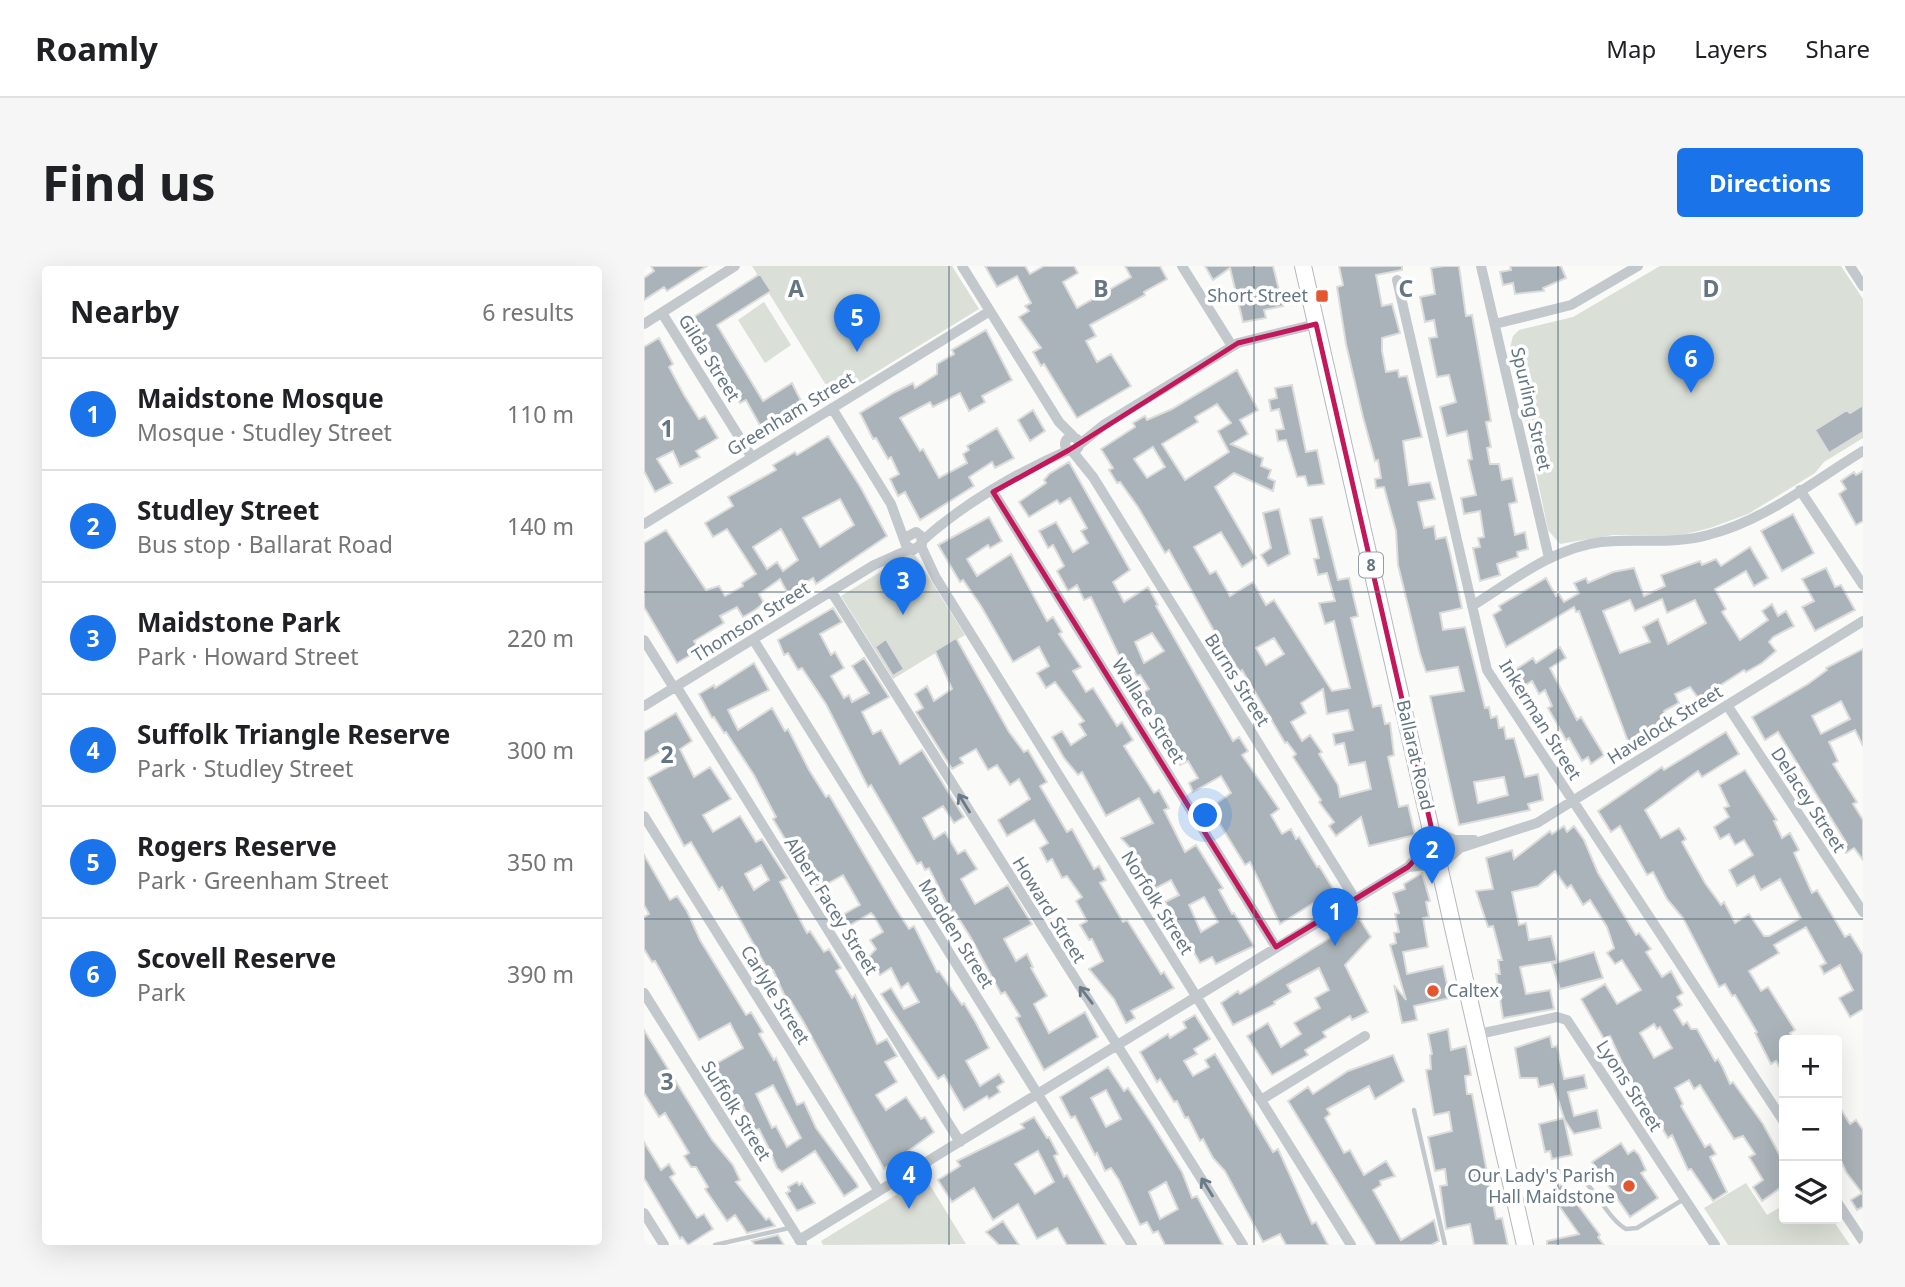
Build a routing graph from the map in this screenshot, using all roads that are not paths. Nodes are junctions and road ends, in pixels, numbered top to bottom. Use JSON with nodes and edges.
{"nodes":[{"id":1,"x":735,"y":266,"type":"edge"},
{"id":2,"x":962,"y":266,"type":"edge"},
{"id":3,"x":1182,"y":266,"type":"edge"},
{"id":4,"x":1303,"y":266,"type":"edge"},
{"id":5,"x":1481,"y":266,"type":"edge"},
{"id":6,"x":1637,"y":266,"type":"edge"},
{"id":7,"x":1850,"y":266,"type":"edge"},
{"id":8,"x":1397,"y":280,"type":"dead end"},
{"id":9,"x":1863,"y":286,"type":"edge"},
{"id":10,"x":990,"y":311,"type":"junction"},
{"id":11,"x":662,"y":313,"type":"junction"},
{"id":12,"x":644,"y":324,"type":"edge"},
{"id":13,"x":1316,"y":324,"type":"junction"},
{"id":14,"x":1495,"y":324,"type":"junction"},
{"id":15,"x":1232,"y":346,"type":"junction"},
{"id":16,"x":832,"y":408,"type":"junction"},
{"id":17,"x":1072,"y":444,"type":"junction"},
{"id":18,"x":1863,"y":451,"type":"edge"},
{"id":19,"x":751,"y":456,"type":"junction"},
{"id":20,"x":1800,"y":490,"type":"junction"},
{"id":21,"x":993,"y":492,"type":"junction"},
{"id":22,"x":644,"y":524,"type":"edge"},
{"id":23,"x":913,"y":541,"type":"junction"},
{"id":24,"x":1549,"y":558,"type":"junction"},
{"id":25,"x":1863,"y":585,"type":"edge"},
{"id":26,"x":831,"y":591,"type":"junction"},
{"id":27,"x":1472,"y":606,"type":"junction"},
{"id":28,"x":1863,"y":621,"type":"edge"},
{"id":29,"x":753,"y":639,"type":"junction"},
{"id":30,"x":644,"y":640,"type":"edge"},
{"id":31,"x":675,"y":687,"type":"junction"},
{"id":32,"x":1727,"y":705,"type":"junction"},
{"id":33,"x":644,"y":706,"type":"edge"},
{"id":34,"x":1572,"y":800,"type":"junction"},
{"id":35,"x":644,"y":816,"type":"edge"},
{"id":36,"x":1433,"y":834,"type":"junction"},
{"id":37,"x":1478,"y":840,"type":"junction"},
{"id":38,"x":1440,"y":865,"type":"junction"},
{"id":39,"x":1408,"y":867,"type":"junction"},
{"id":40,"x":1355,"y":899,"type":"junction"},
{"id":41,"x":1863,"y":912,"type":"edge"},
{"id":42,"x":1276,"y":947,"type":"junction"},
{"id":43,"x":644,"y":993,"type":"edge"},
{"id":44,"x":1197,"y":996,"type":"junction"},
{"id":45,"x":1479,"y":1034,"type":"junction"},
{"id":46,"x":1365,"y":1036,"type":"dead end"},
{"id":47,"x":1118,"y":1045,"type":"junction"},
{"id":48,"x":1038,"y":1094,"type":"junction"},
{"id":49,"x":1261,"y":1100,"type":"junction"},
{"id":50,"x":1414,"y":1110,"type":"dead end"},
{"id":51,"x":1779,"y":1114,"type":"edge"},
{"id":52,"x":960,"y":1142,"type":"junction"},
{"id":53,"x":1510,"y":1177,"type":"junction"},
{"id":54,"x":879,"y":1191,"type":"junction"},
{"id":55,"x":1685,"y":1199,"type":"junction"},
{"id":56,"x":1842,"y":1210,"type":"edge"},
{"id":57,"x":644,"y":1213,"type":"edge"},
{"id":58,"x":791,"y":1227,"type":"junction"},
{"id":59,"x":1863,"y":1241,"type":"edge"},
{"id":60,"x":801,"y":1243,"type":"edge"},
{"id":61,"x":664,"y":1245,"type":"edge"},
{"id":62,"x":715,"y":1245,"type":"edge"},
{"id":63,"x":1132,"y":1245,"type":"edge"},
{"id":64,"x":1243,"y":1245,"type":"edge"},
{"id":65,"x":1351,"y":1245,"type":"edge"},
{"id":66,"x":1445,"y":1245,"type":"edge"},
{"id":67,"x":1525,"y":1245,"type":"edge"},
{"id":68,"x":1715,"y":1245,"type":"edge"}],
"edges":[{"from":1,"to":11,"type":"street"},
{"from":2,"to":10,"type":"street","name":"Burns Street"},
{"from":3,"to":15,"type":"street"},
{"from":4,"to":13,"type":"highway","name":"Ballarat Road","number":"8"},
{"from":5,"to":14,"type":"street","name":"Spurling Street"},
{"from":6,"to":14,"type":"street"},
{"from":7,"to":9,"type":"street"},
{"from":8,"to":27,"type":"street","name":"Inkerman Street"},
{"from":10,"to":16,"type":"street","name":"Greenham Street"},
{"from":10,"to":17,"type":"street","name":"Burns Street"},
{"from":11,"to":12,"type":"street"},
{"from":11,"to":19,"type":"street","name":"Gilda Street"},
{"from":13,"to":15,"type":"street","name":"Thomson Street"},
{"from":13,"to":36,"type":"highway","name":"Ballarat Road","number":"8"},
{"from":14,"to":24,"type":"street","name":"Spurling Street"},
{"from":15,"to":17,"type":"street","name":"Thomson Street"},
{"from":16,"to":19,"type":"street","name":"Greenham Street"},
{"from":16,"to":23,"type":"street","name":"Norfolk Street"},
{"from":17,"to":21,"type":"street","name":"Thomson Street"},
{"from":17,"to":40,"type":"street","name":"Burns Street"},
{"from":18,"to":20,"type":"street"},
{"from":19,"to":22,"type":"street","name":"Greenham Street"},
{"from":20,"to":24,"type":"street"},
{"from":20,"to":25,"type":"street"},
{"from":21,"to":23,"type":"street","name":"Thomson Street"},
{"from":21,"to":42,"type":"street","name":"Wallace Street"},
{"from":23,"to":26,"type":"street","name":"Thomson Street"},
{"from":23,"to":44,"type":"street","name":"Norfolk Street"},
{"from":24,"to":27,"type":"street"},
{"from":26,"to":29,"type":"street","name":"Thomson Street"},
{"from":47,"to":26,"type":"street","name":"Howard Street","one_way":true},
{"from":27,"to":34,"type":"street","name":"Inkerman Street"},
{"from":28,"to":32,"type":"street","name":"Havelock Street"},
{"from":29,"to":31,"type":"street","name":"Thomson Street"},
{"from":29,"to":48,"type":"street","name":"Madden Street"},
{"from":30,"to":31,"type":"street","name":"Albert Facey Street"},
{"from":31,"to":33,"type":"street","name":"Thomson Street"},
{"from":31,"to":52,"type":"street","name":"Albert Facey Street"},
{"from":32,"to":34,"type":"street","name":"Havelock Street"},
{"from":32,"to":41,"type":"street","name":"Delacey Street"},
{"from":34,"to":37,"type":"street","name":"Havelock Street"},
{"from":34,"to":51,"type":"street","name":"Inkerman Street"},
{"from":35,"to":54,"type":"street","name":"Carlyle Street"},
{"from":36,"to":37,"type":"street","name":"Havelock Street"},
{"from":36,"to":38,"type":"highway","name":"Ballarat Road","number":"8"},
{"from":36,"to":39,"type":"street"},
{"from":37,"to":38,"type":"street","name":"Havelock Street"},
{"from":38,"to":39,"type":"street"},
{"from":38,"to":45,"type":"highway","name":"Ballarat Road","number":"8"},
{"from":39,"to":40,"type":"street"},
{"from":40,"to":42,"type":"street"},
{"from":42,"to":44,"type":"street"},
{"from":43,"to":58,"type":"street","name":"Suffolk Street"},
{"from":44,"to":47,"type":"street"},
{"from":44,"to":49,"type":"street","name":"Norfolk Street"},
{"from":45,"to":53,"type":"highway","name":"Ballarat Road","number":"8"},
{"from":45,"to":55,"type":"street","name":"Lyons Street"},
{"from":46,"to":49,"type":"street"},
{"from":47,"to":48,"type":"street"},
{"from":64,"to":47,"type":"street","name":"Howard Street","one_way":true},
{"from":48,"to":52,"type":"street"},
{"from":48,"to":63,"type":"street","name":"Madden Street"},
{"from":49,"to":65,"type":"street","name":"Norfolk Street"},
{"from":50,"to":66,"type":"lane"},
{"from":52,"to":54,"type":"street"},
{"from":53,"to":55,"type":"lane"},
{"from":53,"to":67,"type":"highway","name":"Ballarat Road","number":"8"},
{"from":54,"to":60,"type":"street"},
{"from":55,"to":68,"type":"street","name":"Lyons Street"},
{"from":56,"to":59,"type":"street"},
{"from":57,"to":61,"type":"street"},
{"from":58,"to":60,"type":"street","name":"Suffolk Street"},
{"from":58,"to":62,"type":"lane"}]}
